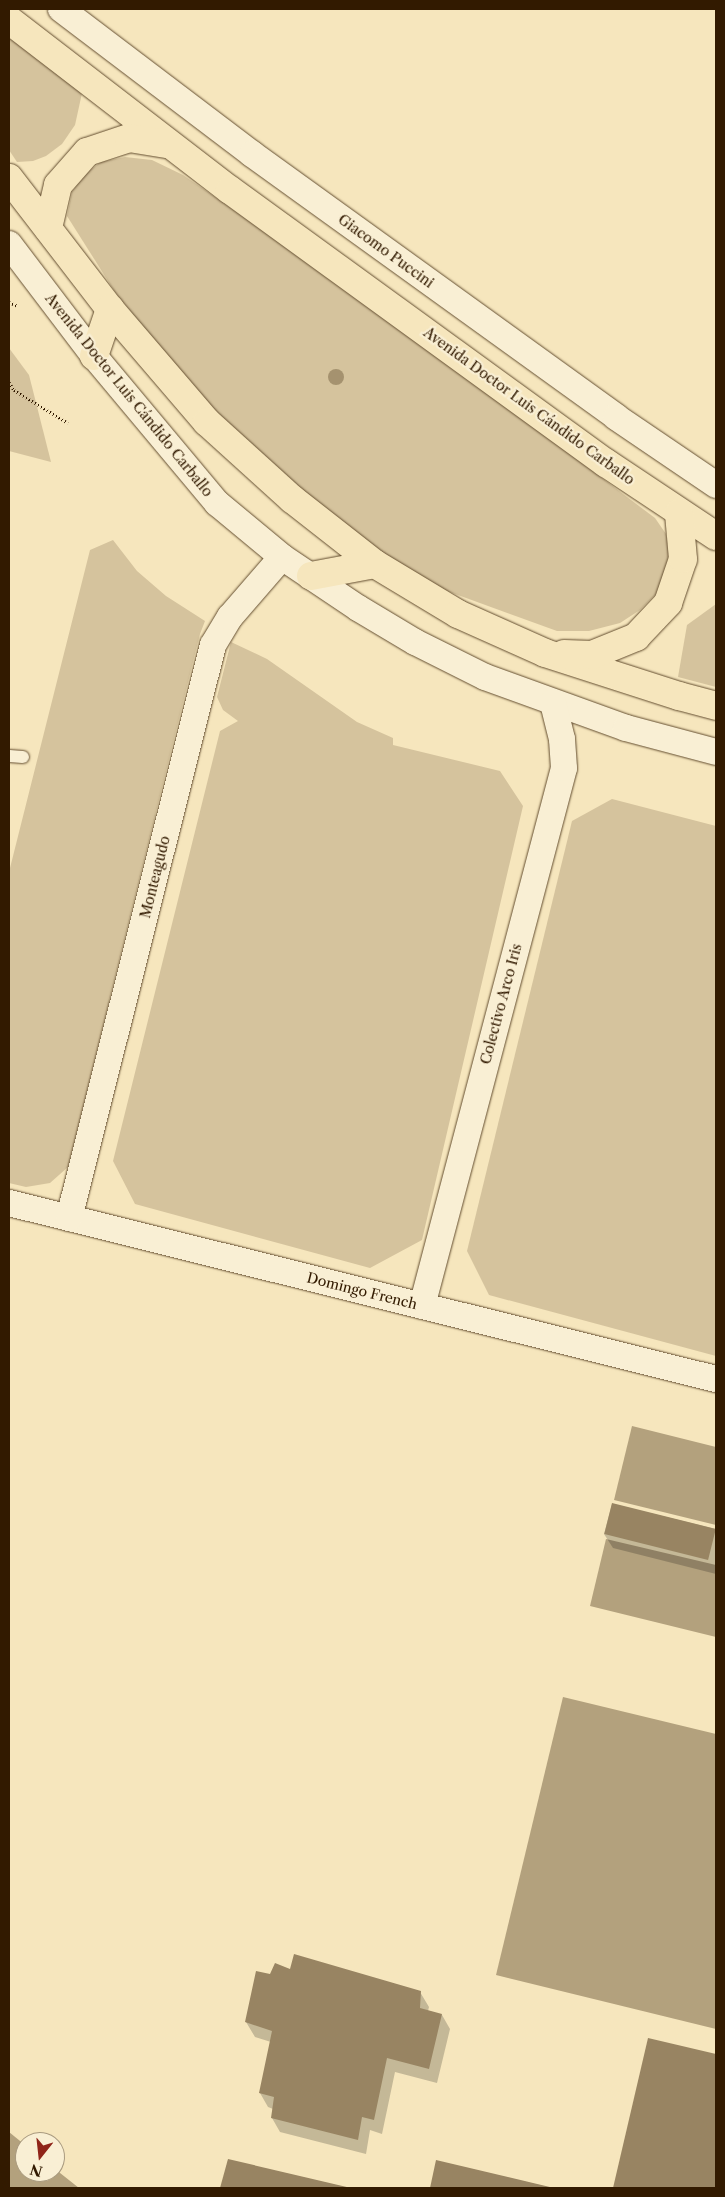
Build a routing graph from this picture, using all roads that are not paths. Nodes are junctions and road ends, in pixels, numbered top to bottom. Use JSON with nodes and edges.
{"nodes":[{"id":1,"x":61,"y":9,"type":"edge"},
{"id":2,"x":9,"y":20,"type":"edge"},
{"id":3,"x":172,"y":145,"type":"junction"},
{"id":4,"x":9,"y":178,"type":"edge"},
{"id":5,"x":48,"y":228,"type":"junction"},
{"id":6,"x":9,"y":244,"type":"edge"},
{"id":7,"x":110,"y":309,"type":"junction"},
{"id":8,"x":94,"y":356,"type":"junction"},
{"id":9,"x":716,"y":485,"type":"edge"},
{"id":10,"x":679,"y":513,"type":"junction"},
{"id":11,"x":716,"y":536,"type":"edge"},
{"id":12,"x":282,"y":557,"type":"junction"},
{"id":13,"x":375,"y":564,"type":"junction"},
{"id":14,"x":311,"y":576,"type":"junction"},
{"id":15,"x":546,"y":653,"type":"junction"},
{"id":16,"x":553,"y":702,"type":"junction"},
{"id":17,"x":716,"y":706,"type":"edge"},
{"id":18,"x":716,"y":752,"type":"edge"},
{"id":19,"x":9,"y":756,"type":"edge"},
{"id":20,"x":23,"y":757,"type":"dead end"},
{"id":21,"x":9,"y":1203,"type":"edge"},
{"id":22,"x":70,"y":1218,"type":"junction"},
{"id":23,"x":422,"y":1306,"type":"junction"},
{"id":24,"x":716,"y":1379,"type":"edge"}],
"edges":[{"from":1,"to":9,"type":"street","name":"Giacomo Puccini"},
{"from":2,"to":3,"type":"main road","name":"Avenida Doctor Luis Cándido Carballo"},
{"from":3,"to":5,"type":"main road"},
{"from":3,"to":10,"type":"main road","name":"Avenida Doctor Luis Cándido Carballo"},
{"from":4,"to":5,"type":"main road"},
{"from":5,"to":7,"type":"main road"},
{"from":6,"to":8,"type":"street","name":"Avenida Doctor Luis Cándido Carballo"},
{"from":7,"to":8,"type":"main road"},
{"from":7,"to":13,"type":"main road"},
{"from":8,"to":12,"type":"street","name":"Avenida Doctor Luis Cándido Carballo"},
{"from":10,"to":11,"type":"main road","name":"Avenida Doctor Luis Cándido Carballo"},
{"from":10,"to":15,"type":"main road"},
{"from":12,"to":14,"type":"street","name":"Avenida Doctor Luis Cándido Carballo"},
{"from":12,"to":22,"type":"street","name":"Monteagudo"},
{"from":13,"to":14,"type":"main road"},
{"from":13,"to":15,"type":"main road"},
{"from":14,"to":16,"type":"street","name":"Avenida Doctor Luis Cándido Carballo"},
{"from":15,"to":17,"type":"main road"},
{"from":16,"to":18,"type":"street","name":"Avenida Doctor Luis Cándido Carballo"},
{"from":16,"to":23,"type":"street","name":"Colectivo Arco Iris"},
{"from":19,"to":20,"type":"lane"},
{"from":21,"to":22,"type":"street","name":"Domingo French"},
{"from":22,"to":23,"type":"street","name":"Domingo French"},
{"from":23,"to":24,"type":"street","name":"Domingo French"}]}
